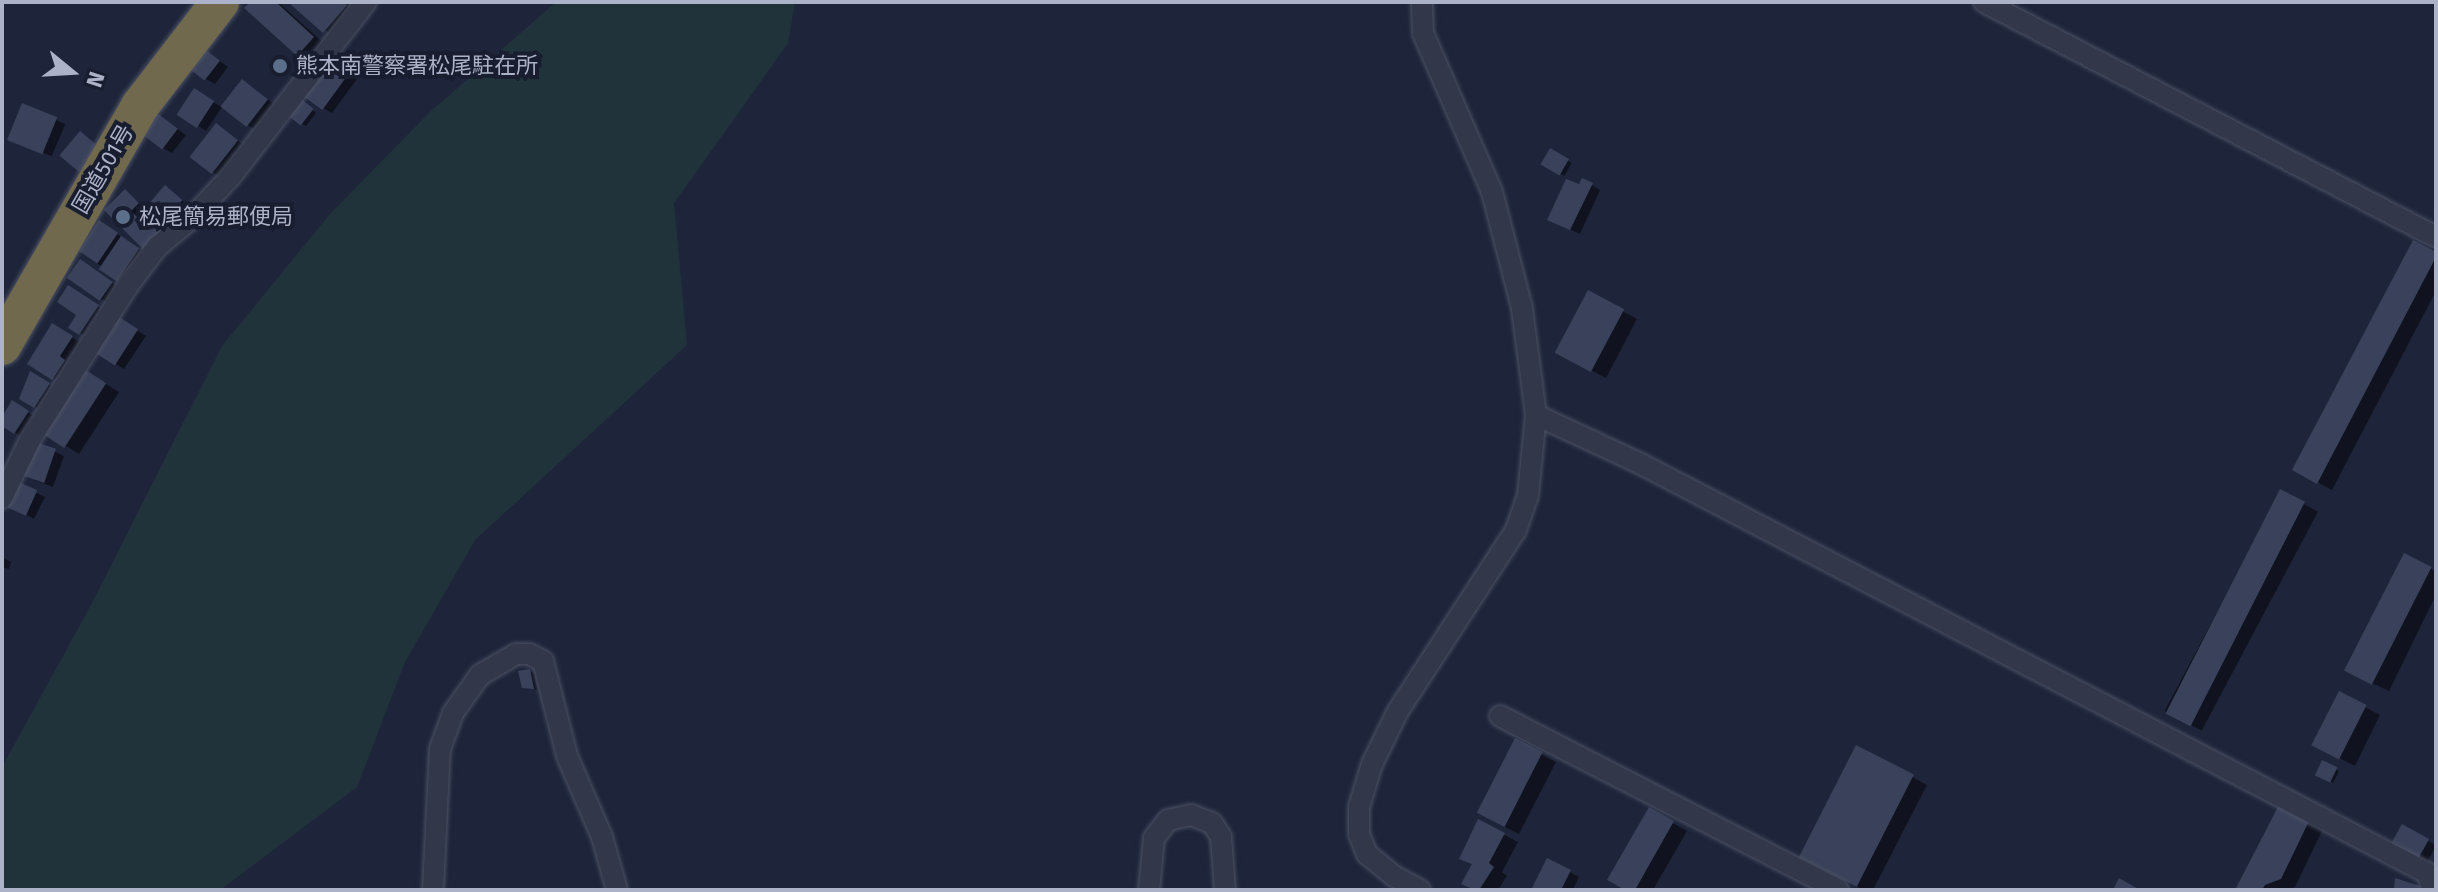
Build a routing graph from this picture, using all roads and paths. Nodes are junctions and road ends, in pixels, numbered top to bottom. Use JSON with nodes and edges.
{"nodes":[{"id":1,"x":220,"y":2,"type":"edge"},
{"id":2,"x":366,"y":2,"type":"edge"},
{"id":3,"x":1422,"y":2,"type":"edge"},
{"id":4,"x":1984,"y":2,"type":"edge"},
{"id":5,"x":2436,"y":237,"type":"edge"},
{"id":6,"x":2,"y":346,"type":"edge"},
{"id":7,"x":1536,"y":415,"type":"junction"},
{"id":8,"x":2,"y":498,"type":"edge"},
{"id":9,"x":1500,"y":716,"type":"dead end"},
{"id":10,"x":433,"y":890,"type":"edge"},
{"id":11,"x":617,"y":890,"type":"edge"},
{"id":12,"x":1149,"y":890,"type":"edge"},
{"id":13,"x":1225,"y":890,"type":"edge"},
{"id":14,"x":1420,"y":890,"type":"edge"},
{"id":15,"x":1838,"y":890,"type":"edge"},
{"id":16,"x":2433,"y":890,"type":"edge"}],
"edges":[{"from":1,"to":6,"type":"highway","name":"国道501号"},
{"from":2,"to":8,"type":"street"},
{"from":3,"to":7,"type":"street"},
{"from":4,"to":5,"type":"street"},
{"from":7,"to":14,"type":"street"},
{"from":7,"to":16,"type":"street"},
{"from":9,"to":15,"type":"street"},
{"from":10,"to":11,"type":"street"},
{"from":12,"to":13,"type":"street"}]}
